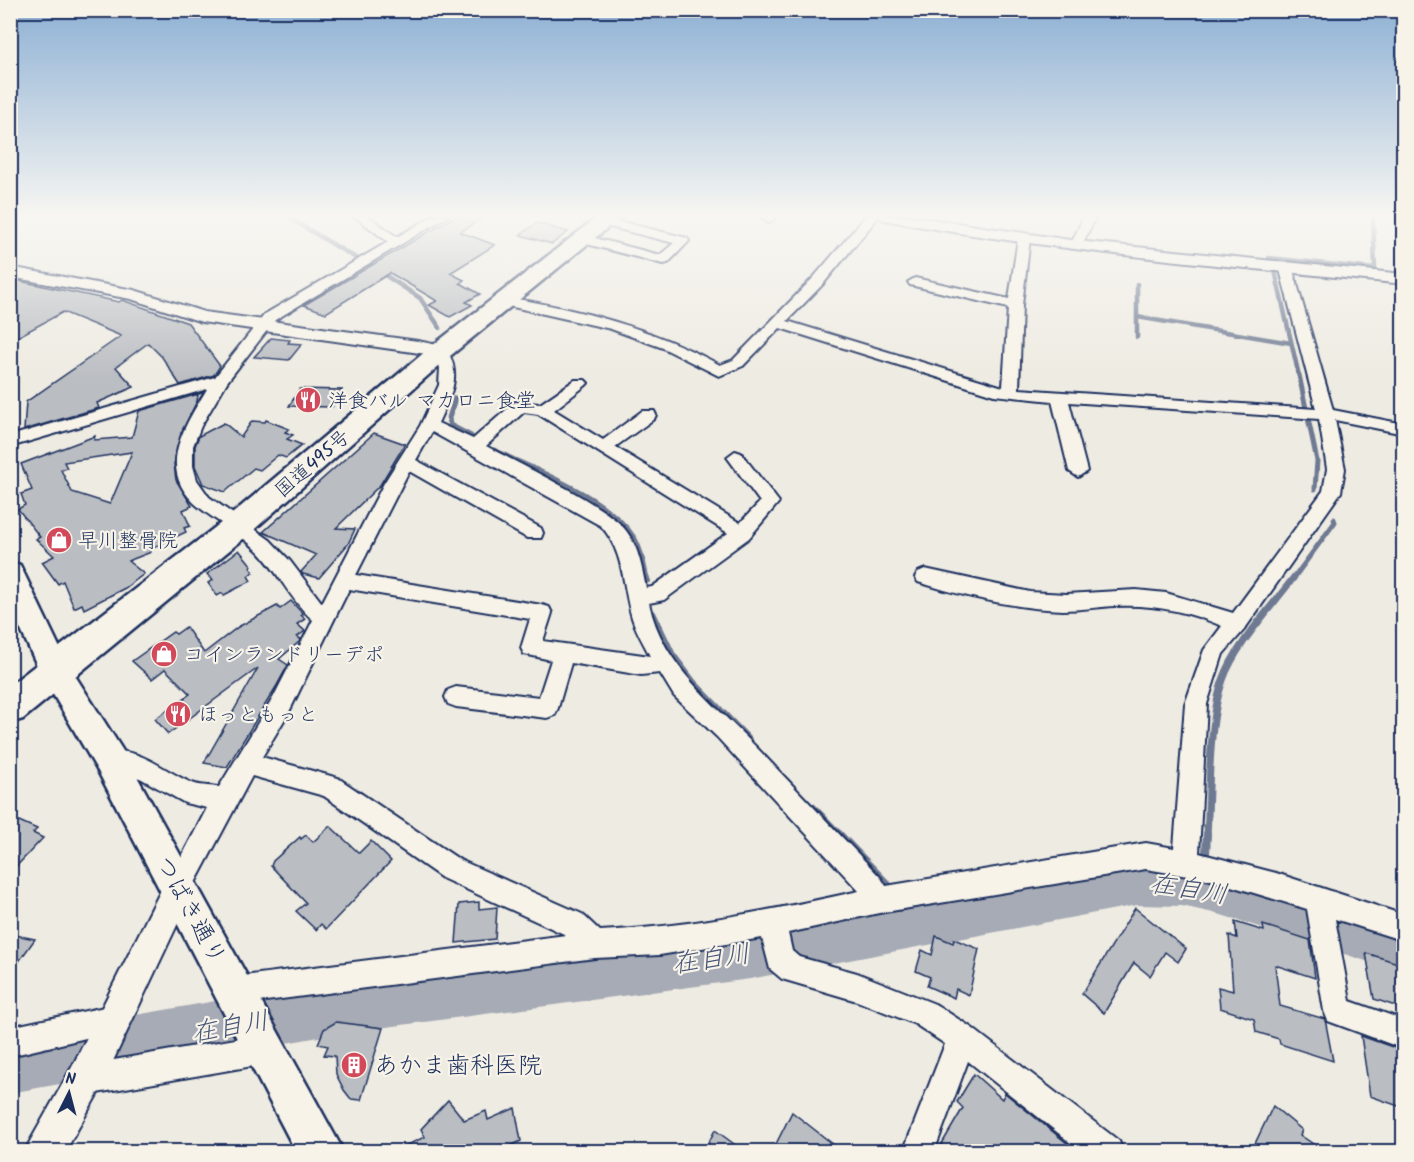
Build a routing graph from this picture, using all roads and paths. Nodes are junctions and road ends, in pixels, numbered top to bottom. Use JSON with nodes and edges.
{"nodes":[{"id":1,"x":350,"y":270,"type":"edge"},
{"id":2,"x":543,"y":270,"type":"edge"},
{"id":3,"x":827,"y":270,"type":"edge"},
{"id":4,"x":1020,"y":270,"type":"edge"},
{"id":5,"x":1287,"y":270,"type":"edge"},
{"id":6,"x":1324,"y":270,"type":"edge"},
{"id":7,"x":10,"y":272,"type":"edge"},
{"id":8,"x":1404,"y":279,"type":"edge"},
{"id":9,"x":915,"y":282,"type":"dead end"},
{"id":10,"x":504,"y":301,"type":"junction"},
{"id":11,"x":1015,"y":305,"type":"junction"},
{"id":12,"x":777,"y":322,"type":"junction"},
{"id":13,"x":264,"y":326,"type":"junction"},
{"id":14,"x":441,"y":351,"type":"junction"},
{"id":15,"x":220,"y":380,"type":"junction"},
{"id":16,"x":580,"y":383,"type":"dead end"},
{"id":17,"x":1011,"y":392,"type":"junction"},
{"id":18,"x":1059,"y":396,"type":"junction"},
{"id":19,"x":543,"y":410,"type":"junction"},
{"id":20,"x":648,"y":415,"type":"dead end"},
{"id":21,"x":1326,"y":415,"type":"junction"},
{"id":22,"x":428,"y":426,"type":"junction"},
{"id":23,"x":1404,"y":429,"type":"edge"},
{"id":24,"x":10,"y":442,"type":"edge"},
{"id":25,"x":474,"y":447,"type":"junction"},
{"id":26,"x":603,"y":447,"type":"junction"},
{"id":27,"x":735,"y":457,"type":"dead end"},
{"id":28,"x":406,"y":462,"type":"junction"},
{"id":29,"x":1078,"y":471,"type":"dead end"},
{"id":30,"x":237,"y":527,"type":"junction"},
{"id":31,"x":534,"y":533,"type":"dead end"},
{"id":32,"x":742,"y":533,"type":"junction"},
{"id":33,"x":10,"y":573,"type":"edge"},
{"id":34,"x":925,"y":577,"type":"dead end"},
{"id":35,"x":345,"y":581,"type":"junction"},
{"id":36,"x":637,"y":598,"type":"junction"},
{"id":37,"x":327,"y":616,"type":"junction"},
{"id":38,"x":1237,"y":624,"type":"junction"},
{"id":39,"x":564,"y":653,"type":"junction"},
{"id":40,"x":665,"y":664,"type":"junction"},
{"id":41,"x":56,"y":672,"type":"junction"},
{"id":42,"x":456,"y":697,"type":"dead end"},
{"id":43,"x":10,"y":707,"type":"edge"},
{"id":44,"x":111,"y":762,"type":"junction"},
{"id":45,"x":247,"y":764,"type":"junction"},
{"id":46,"x":225,"y":799,"type":"junction"},
{"id":47,"x":1186,"y":861,"type":"junction"},
{"id":48,"x":178,"y":889,"type":"junction"},
{"id":49,"x":879,"y":900,"type":"junction"},
{"id":50,"x":1319,"y":902,"type":"junction"},
{"id":51,"x":1404,"y":928,"type":"edge"},
{"id":52,"x":776,"y":942,"type":"junction"},
{"id":53,"x":595,"y":945,"type":"junction"},
{"id":54,"x":250,"y":1021,"type":"junction"},
{"id":55,"x":1404,"y":1035,"type":"edge"},
{"id":56,"x":962,"y":1038,"type":"junction"},
{"id":57,"x":10,"y":1042,"type":"edge"},
{"id":58,"x":100,"y":1049,"type":"junction"},
{"id":59,"x":43,"y":1152,"type":"edge"},
{"id":60,"x":321,"y":1152,"type":"edge"},
{"id":61,"x":918,"y":1152,"type":"edge"},
{"id":62,"x":1108,"y":1152,"type":"edge"}],
"edges":[{"from":1,"to":13,"type":"street"},
{"from":2,"to":10,"type":"highway","name":"国道495号"},
{"from":3,"to":12,"type":"street"},
{"from":4,"to":11,"type":"street"},
{"from":5,"to":21,"type":"street"},
{"from":6,"to":8,"type":"street"},
{"from":7,"to":13,"type":"street"},
{"from":9,"to":11,"type":"street"},
{"from":10,"to":12,"type":"street"},
{"from":10,"to":14,"type":"highway","name":"国道495号"},
{"from":11,"to":17,"type":"street"},
{"from":12,"to":17,"type":"street"},
{"from":13,"to":14,"type":"street"},
{"from":13,"to":15,"type":"street"},
{"from":14,"to":22,"type":"street"},
{"from":14,"to":30,"type":"highway","name":"国道495号"},
{"from":15,"to":24,"type":"street"},
{"from":15,"to":30,"type":"street"},
{"from":16,"to":19,"type":"street"},
{"from":17,"to":18,"type":"street"},
{"from":18,"to":21,"type":"street"},
{"from":18,"to":29,"type":"street"},
{"from":19,"to":25,"type":"street"},
{"from":19,"to":26,"type":"street"},
{"from":20,"to":26,"type":"street"},
{"from":21,"to":23,"type":"street"},
{"from":21,"to":38,"type":"street"},
{"from":22,"to":25,"type":"street"},
{"from":22,"to":28,"type":"street"},
{"from":25,"to":36,"type":"street"},
{"from":26,"to":32,"type":"street"},
{"from":27,"to":32,"type":"street"},
{"from":28,"to":31,"type":"street"},
{"from":28,"to":35,"type":"street"},
{"from":30,"to":37,"type":"street"},
{"from":30,"to":41,"type":"highway","name":"国道495号"},
{"from":32,"to":36,"type":"street"},
{"from":33,"to":41,"type":"main road","name":"つばき通り"},
{"from":34,"to":38,"type":"street"},
{"from":35,"to":37,"type":"street"},
{"from":35,"to":39,"type":"street"},
{"from":36,"to":40,"type":"street"},
{"from":37,"to":45,"type":"street"},
{"from":38,"to":47,"type":"street"},
{"from":39,"to":40,"type":"street"},
{"from":39,"to":42,"type":"street"},
{"from":40,"to":49,"type":"street"},
{"from":41,"to":43,"type":"highway","name":"国道495号"},
{"from":41,"to":44,"type":"main road","name":"つばき通り"},
{"from":44,"to":46,"type":"street"},
{"from":44,"to":48,"type":"main road","name":"つばき通り"},
{"from":45,"to":46,"type":"street"},
{"from":45,"to":53,"type":"street"},
{"from":46,"to":48,"type":"street"},
{"from":47,"to":49,"type":"street"},
{"from":47,"to":50,"type":"street"},
{"from":48,"to":54,"type":"main road","name":"つばき通り"},
{"from":48,"to":58,"type":"street"},
{"from":49,"to":52,"type":"street"},
{"from":50,"to":51,"type":"street"},
{"from":50,"to":55,"type":"street"},
{"from":52,"to":53,"type":"street"},
{"from":52,"to":56,"type":"street"},
{"from":53,"to":54,"type":"street"},
{"from":54,"to":58,"type":"street"},
{"from":54,"to":60,"type":"main road","name":"つばき通り"},
{"from":56,"to":61,"type":"street"},
{"from":56,"to":62,"type":"street"},
{"from":57,"to":58,"type":"street"},
{"from":58,"to":59,"type":"street"}]}
